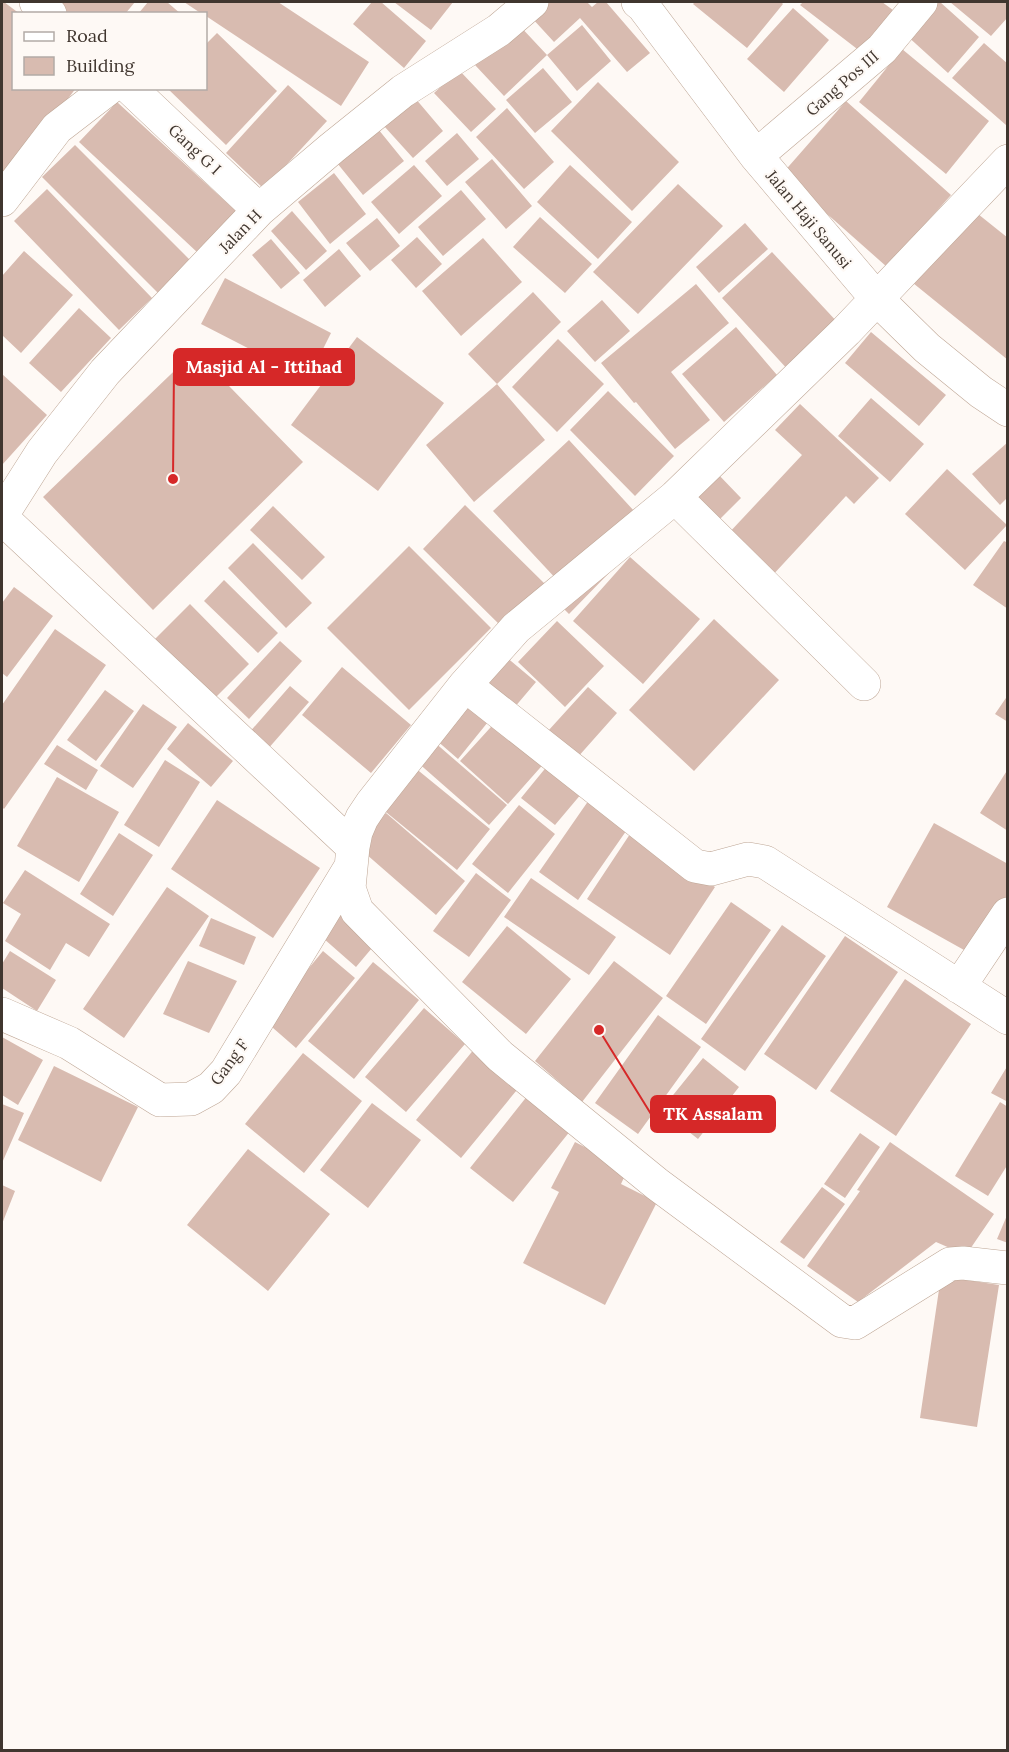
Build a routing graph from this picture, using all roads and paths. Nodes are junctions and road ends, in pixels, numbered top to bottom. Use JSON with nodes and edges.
{"nodes":[{"id":1,"x":36,"y":2,"type":"edge"},
{"id":2,"x":532,"y":2,"type":"edge"},
{"id":3,"x":921,"y":2,"type":"edge"},
{"id":4,"x":643,"y":3,"type":"edge"},
{"id":5,"x":48,"y":12,"type":"edge"},
{"id":6,"x":106,"y":90,"type":"edge"},
{"id":7,"x":132,"y":90,"type":"edge"},
{"id":8,"x":756,"y":156,"type":"junction"},
{"id":9,"x":1008,"y":161,"type":"edge"},
{"id":10,"x":2,"y":200,"type":"edge"},
{"id":11,"x":259,"y":210,"type":"junction"},
{"id":12,"x":877,"y":299,"type":"junction"},
{"id":13,"x":1008,"y":410,"type":"edge"},
{"id":14,"x":675,"y":497,"type":"junction"},
{"id":15,"x":2,"y":517,"type":"edge"},
{"id":16,"x":864,"y":684,"type":"dead end"},
{"id":17,"x":465,"y":685,"type":"junction"},
{"id":18,"x":351,"y":858,"type":"junction"},
{"id":19,"x":1008,"y":914,"type":"edge"},
{"id":20,"x":959,"y":987,"type":"junction"},
{"id":21,"x":2,"y":1014,"type":"edge"},
{"id":22,"x":1008,"y":1018,"type":"edge"},
{"id":23,"x":1008,"y":1268,"type":"edge"}],
"edges":[{"from":1,"to":5,"type":"street"},
{"from":2,"to":11,"type":"street","name":"Jalan H"},
{"from":3,"to":8,"type":"street","name":"Gang Pos III"},
{"from":4,"to":8,"type":"street","name":"Jalan Haji Sanusi"},
{"from":6,"to":10,"type":"street"},
{"from":7,"to":11,"type":"street","name":"Gang G I"},
{"from":8,"to":12,"type":"street","name":"Jalan Haji Sanusi"},
{"from":9,"to":12,"type":"street"},
{"from":11,"to":15,"type":"street","name":"Jalan H"},
{"from":12,"to":13,"type":"street","name":"Jalan Haji Sanusi"},
{"from":12,"to":14,"type":"street"},
{"from":14,"to":16,"type":"street"},
{"from":14,"to":17,"type":"street"},
{"from":15,"to":18,"type":"street"},
{"from":17,"to":18,"type":"street"},
{"from":17,"to":20,"type":"street"},
{"from":18,"to":21,"type":"street","name":"Gang F"},
{"from":18,"to":23,"type":"street"},
{"from":19,"to":20,"type":"street"},
{"from":20,"to":22,"type":"street"}]}
